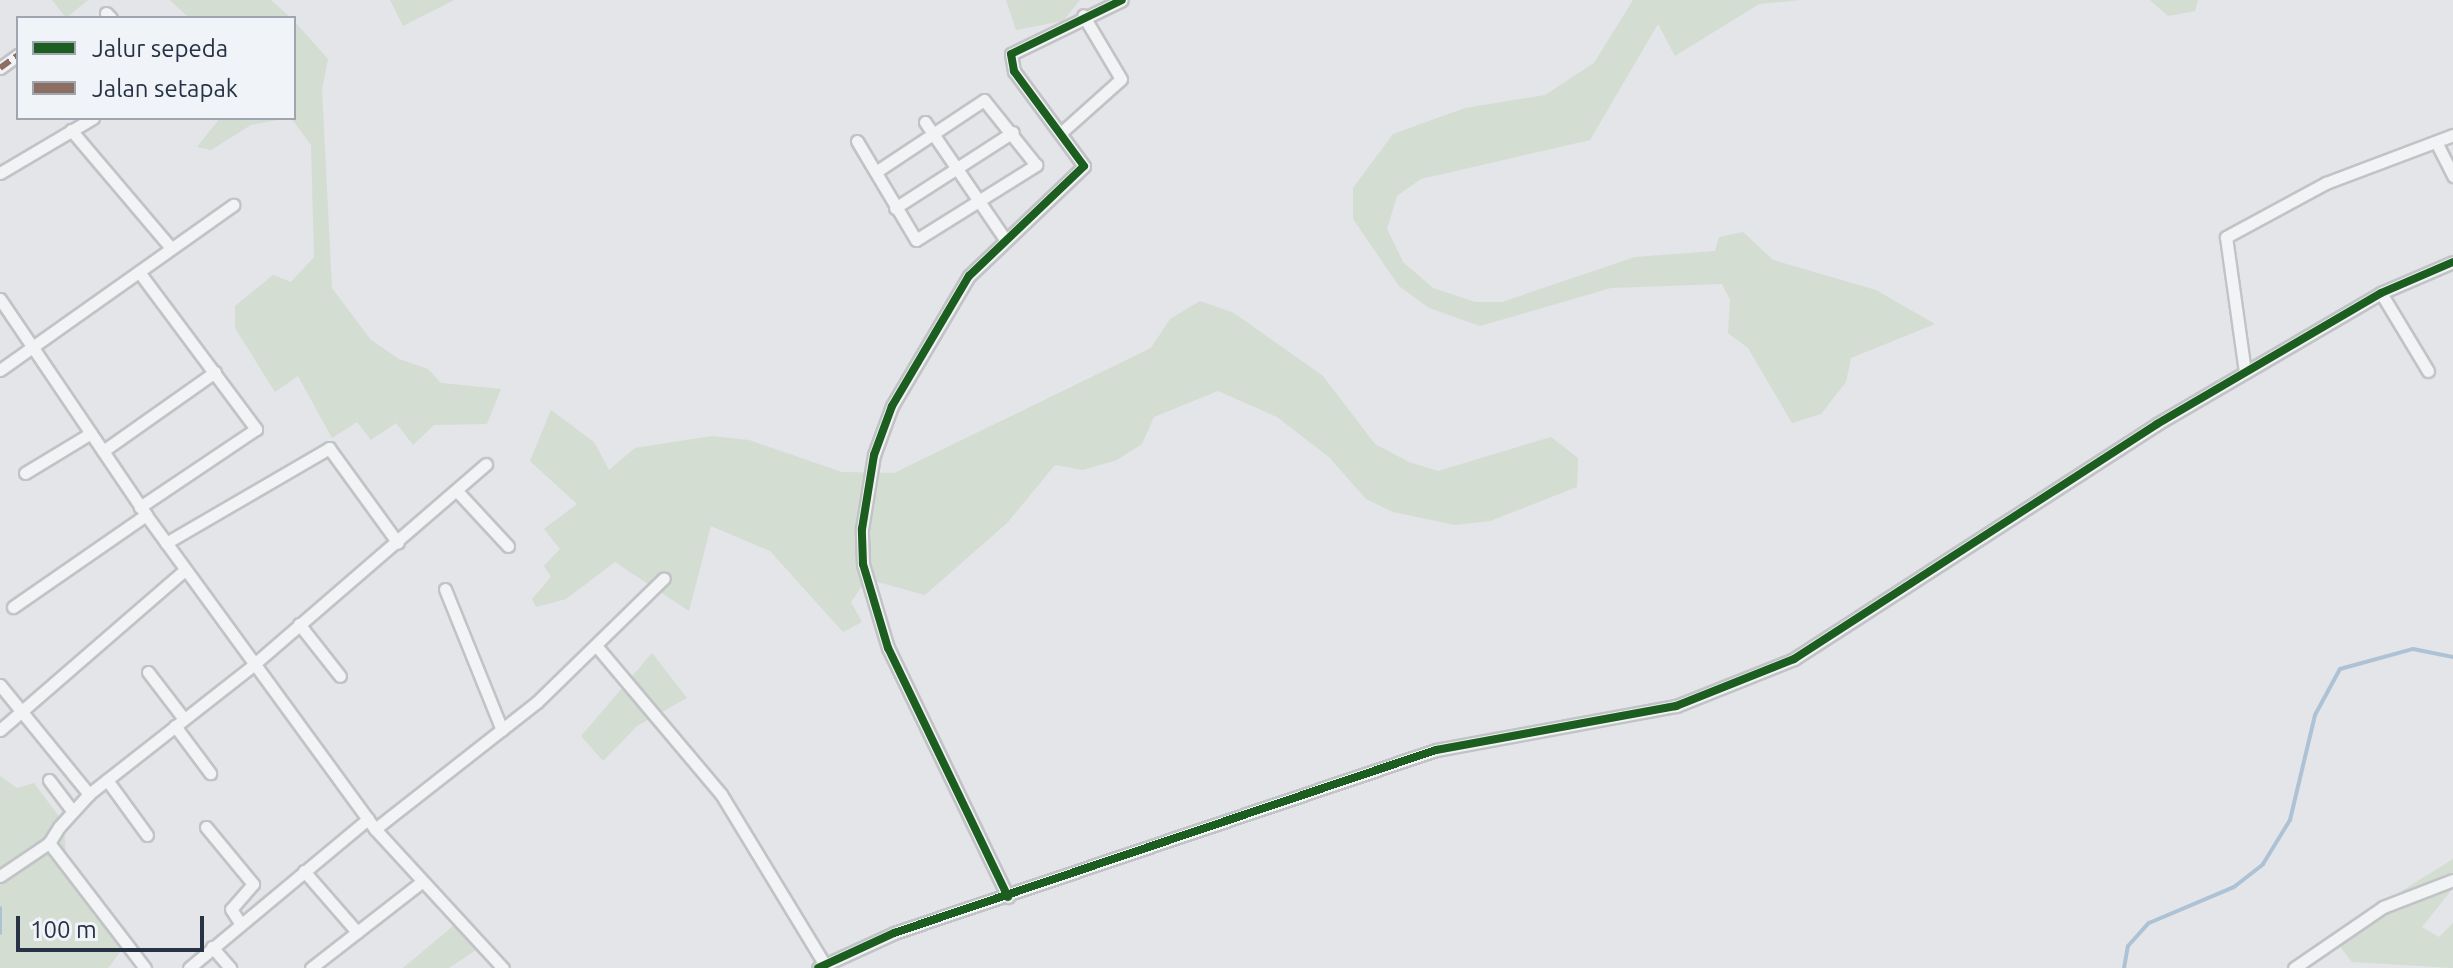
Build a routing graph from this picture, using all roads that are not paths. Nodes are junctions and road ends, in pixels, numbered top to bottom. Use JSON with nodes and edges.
{"nodes":[{"id":1,"x":1122,"y":0,"type":"edge"},
{"id":2,"x":1083,"y":15,"type":"junction"},
{"id":3,"x":89,"y":120,"type":"edge"},
{"id":4,"x":925,"y":122,"type":"dead end"},
{"id":5,"x":71,"y":130,"type":"junction"},
{"id":6,"x":1064,"y":130,"type":"junction"},
{"id":7,"x":1013,"y":132,"type":"junction"},
{"id":8,"x":934,"y":135,"type":"junction"},
{"id":9,"x":2453,"y":135,"type":"edge"},
{"id":10,"x":857,"y":141,"type":"dead end"},
{"id":11,"x":2437,"y":144,"type":"junction"},
{"id":12,"x":957,"y":169,"type":"junction"},
{"id":13,"x":877,"y":171,"type":"junction"},
{"id":14,"x":0,"y":173,"type":"edge"},
{"id":15,"x":2453,"y":176,"type":"edge"},
{"id":16,"x":980,"y":203,"type":"junction"},
{"id":17,"x":233,"y":205,"type":"dead end"},
{"id":18,"x":895,"y":208,"type":"junction"},
{"id":19,"x":1004,"y":238,"type":"junction"},
{"id":20,"x":171,"y":248,"type":"junction"},
{"id":21,"x":2453,"y":262,"type":"edge"},
{"id":22,"x":139,"y":272,"type":"junction"},
{"id":23,"x":2381,"y":293,"type":"junction"},
{"id":24,"x":0,"y":299,"type":"edge"},
{"id":25,"x":33,"y":346,"type":"junction"},
{"id":26,"x":0,"y":370,"type":"edge"},
{"id":27,"x":2428,"y":371,"type":"dead end"},
{"id":28,"x":215,"y":372,"type":"junction"},
{"id":29,"x":2245,"y":372,"type":"junction"},
{"id":30,"x":91,"y":433,"type":"junction"},
{"id":31,"x":103,"y":451,"type":"junction"},
{"id":32,"x":486,"y":464,"type":"dead end"},
{"id":33,"x":25,"y":473,"type":"dead end"},
{"id":34,"x":457,"y":491,"type":"junction"},
{"id":35,"x":143,"y":511,"type":"junction"},
{"id":36,"x":166,"y":543,"type":"junction"},
{"id":37,"x":398,"y":543,"type":"junction"},
{"id":38,"x":508,"y":546,"type":"dead end"},
{"id":39,"x":185,"y":570,"type":"junction"},
{"id":40,"x":664,"y":578,"type":"dead end"},
{"id":41,"x":445,"y":589,"type":"dead end"},
{"id":42,"x":13,"y":607,"type":"dead end"},
{"id":43,"x":299,"y":624,"type":"junction"},
{"id":44,"x":598,"y":648,"type":"junction"},
{"id":45,"x":252,"y":666,"type":"junction"},
{"id":46,"x":148,"y":672,"type":"dead end"},
{"id":47,"x":340,"y":676,"type":"dead end"},
{"id":48,"x":0,"y":685,"type":"edge"},
{"id":49,"x":19,"y":708,"type":"junction"},
{"id":50,"x":180,"y":723,"type":"junction"},
{"id":51,"x":0,"y":730,"type":"edge"},
{"id":52,"x":502,"y":730,"type":"junction"},
{"id":53,"x":210,"y":773,"type":"dead end"},
{"id":54,"x":49,"y":780,"type":"dead end"},
{"id":55,"x":107,"y":780,"type":"junction"},
{"id":56,"x":89,"y":794,"type":"junction"},
{"id":57,"x":72,"y":811,"type":"junction"},
{"id":58,"x":372,"y":824,"type":"junction"},
{"id":59,"x":206,"y":827,"type":"dead end"},
{"id":60,"x":147,"y":835,"type":"dead end"},
{"id":61,"x":49,"y":843,"type":"junction"},
{"id":62,"x":304,"y":871,"type":"junction"},
{"id":63,"x":0,"y":876,"type":"edge"},
{"id":64,"x":2453,"y":880,"type":"edge"},
{"id":65,"x":419,"y":884,"type":"junction"},
{"id":66,"x":1008,"y":897,"type":"junction"},
{"id":67,"x":240,"y":923,"type":"junction"},
{"id":68,"x":357,"y":932,"type":"junction"},
{"id":69,"x":212,"y":947,"type":"junction"},
{"id":70,"x":821,"y":966,"type":"edge"},
{"id":71,"x":145,"y":968,"type":"edge"},
{"id":72,"x":189,"y":968,"type":"edge"},
{"id":73,"x":230,"y":968,"type":"edge"},
{"id":74,"x":311,"y":968,"type":"edge"},
{"id":75,"x":503,"y":968,"type":"edge"},
{"id":76,"x":2294,"y":968,"type":"edge"}],
"edges":[{"from":1,"to":2,"type":"street"},
{"from":2,"to":6,"type":"street"},
{"from":2,"to":6,"type":"street"},
{"from":3,"to":5,"type":"street"},
{"from":4,"to":8,"type":"street"},
{"from":5,"to":14,"type":"street"},
{"from":5,"to":20,"type":"street"},
{"from":6,"to":19,"type":"street"},
{"from":7,"to":8,"type":"street"},
{"from":7,"to":12,"type":"street"},
{"from":7,"to":16,"type":"street"},
{"from":8,"to":12,"type":"street"},
{"from":8,"to":13,"type":"street"},
{"from":9,"to":11,"type":"street"},
{"from":10,"to":13,"type":"street"},
{"from":11,"to":15,"type":"street"},
{"from":11,"to":29,"type":"street"},
{"from":12,"to":16,"type":"street"},
{"from":12,"to":18,"type":"street"},
{"from":13,"to":18,"type":"street"},
{"from":16,"to":18,"type":"street"},
{"from":16,"to":19,"type":"street"},
{"from":17,"to":20,"type":"street"},
{"from":19,"to":66,"type":"street"},
{"from":20,"to":22,"type":"street"},
{"from":21,"to":23,"type":"street"},
{"from":22,"to":25,"type":"street"},
{"from":22,"to":28,"type":"street"},
{"from":23,"to":27,"type":"street"},
{"from":23,"to":29,"type":"street"},
{"from":24,"to":25,"type":"street"},
{"from":25,"to":26,"type":"street"},
{"from":25,"to":30,"type":"street"},
{"from":28,"to":31,"type":"street"},
{"from":28,"to":35,"type":"street"},
{"from":29,"to":66,"type":"street"},
{"from":30,"to":31,"type":"street"},
{"from":30,"to":33,"type":"street"},
{"from":31,"to":35,"type":"street"},
{"from":32,"to":34,"type":"street"},
{"from":34,"to":37,"type":"street"},
{"from":34,"to":38,"type":"street"},
{"from":35,"to":36,"type":"street"},
{"from":35,"to":42,"type":"street"},
{"from":36,"to":37,"type":"street"},
{"from":36,"to":39,"type":"street"},
{"from":37,"to":43,"type":"street"},
{"from":39,"to":45,"type":"street"},
{"from":39,"to":49,"type":"street"},
{"from":40,"to":44,"type":"street"},
{"from":41,"to":52,"type":"street"},
{"from":43,"to":45,"type":"street"},
{"from":43,"to":47,"type":"street"},
{"from":44,"to":52,"type":"street"},
{"from":44,"to":70,"type":"street"},
{"from":45,"to":50,"type":"street"},
{"from":45,"to":58,"type":"street"},
{"from":46,"to":50,"type":"street"},
{"from":48,"to":49,"type":"street"},
{"from":49,"to":51,"type":"street"},
{"from":49,"to":56,"type":"street"},
{"from":50,"to":53,"type":"street"},
{"from":50,"to":55,"type":"street"},
{"from":52,"to":58,"type":"street"},
{"from":54,"to":57,"type":"street"},
{"from":55,"to":56,"type":"street"},
{"from":55,"to":60,"type":"street"},
{"from":56,"to":57,"type":"street"},
{"from":57,"to":61,"type":"street"},
{"from":58,"to":62,"type":"street"},
{"from":58,"to":65,"type":"street"},
{"from":59,"to":67,"type":"street"},
{"from":61,"to":63,"type":"street"},
{"from":61,"to":71,"type":"street"},
{"from":62,"to":67,"type":"street"},
{"from":62,"to":68,"type":"street"},
{"from":64,"to":76,"type":"street"},
{"from":65,"to":68,"type":"street"},
{"from":65,"to":75,"type":"street"},
{"from":66,"to":70,"type":"street"},
{"from":67,"to":69,"type":"street"},
{"from":68,"to":74,"type":"street"},
{"from":69,"to":72,"type":"street"},
{"from":69,"to":73,"type":"street"}]}
